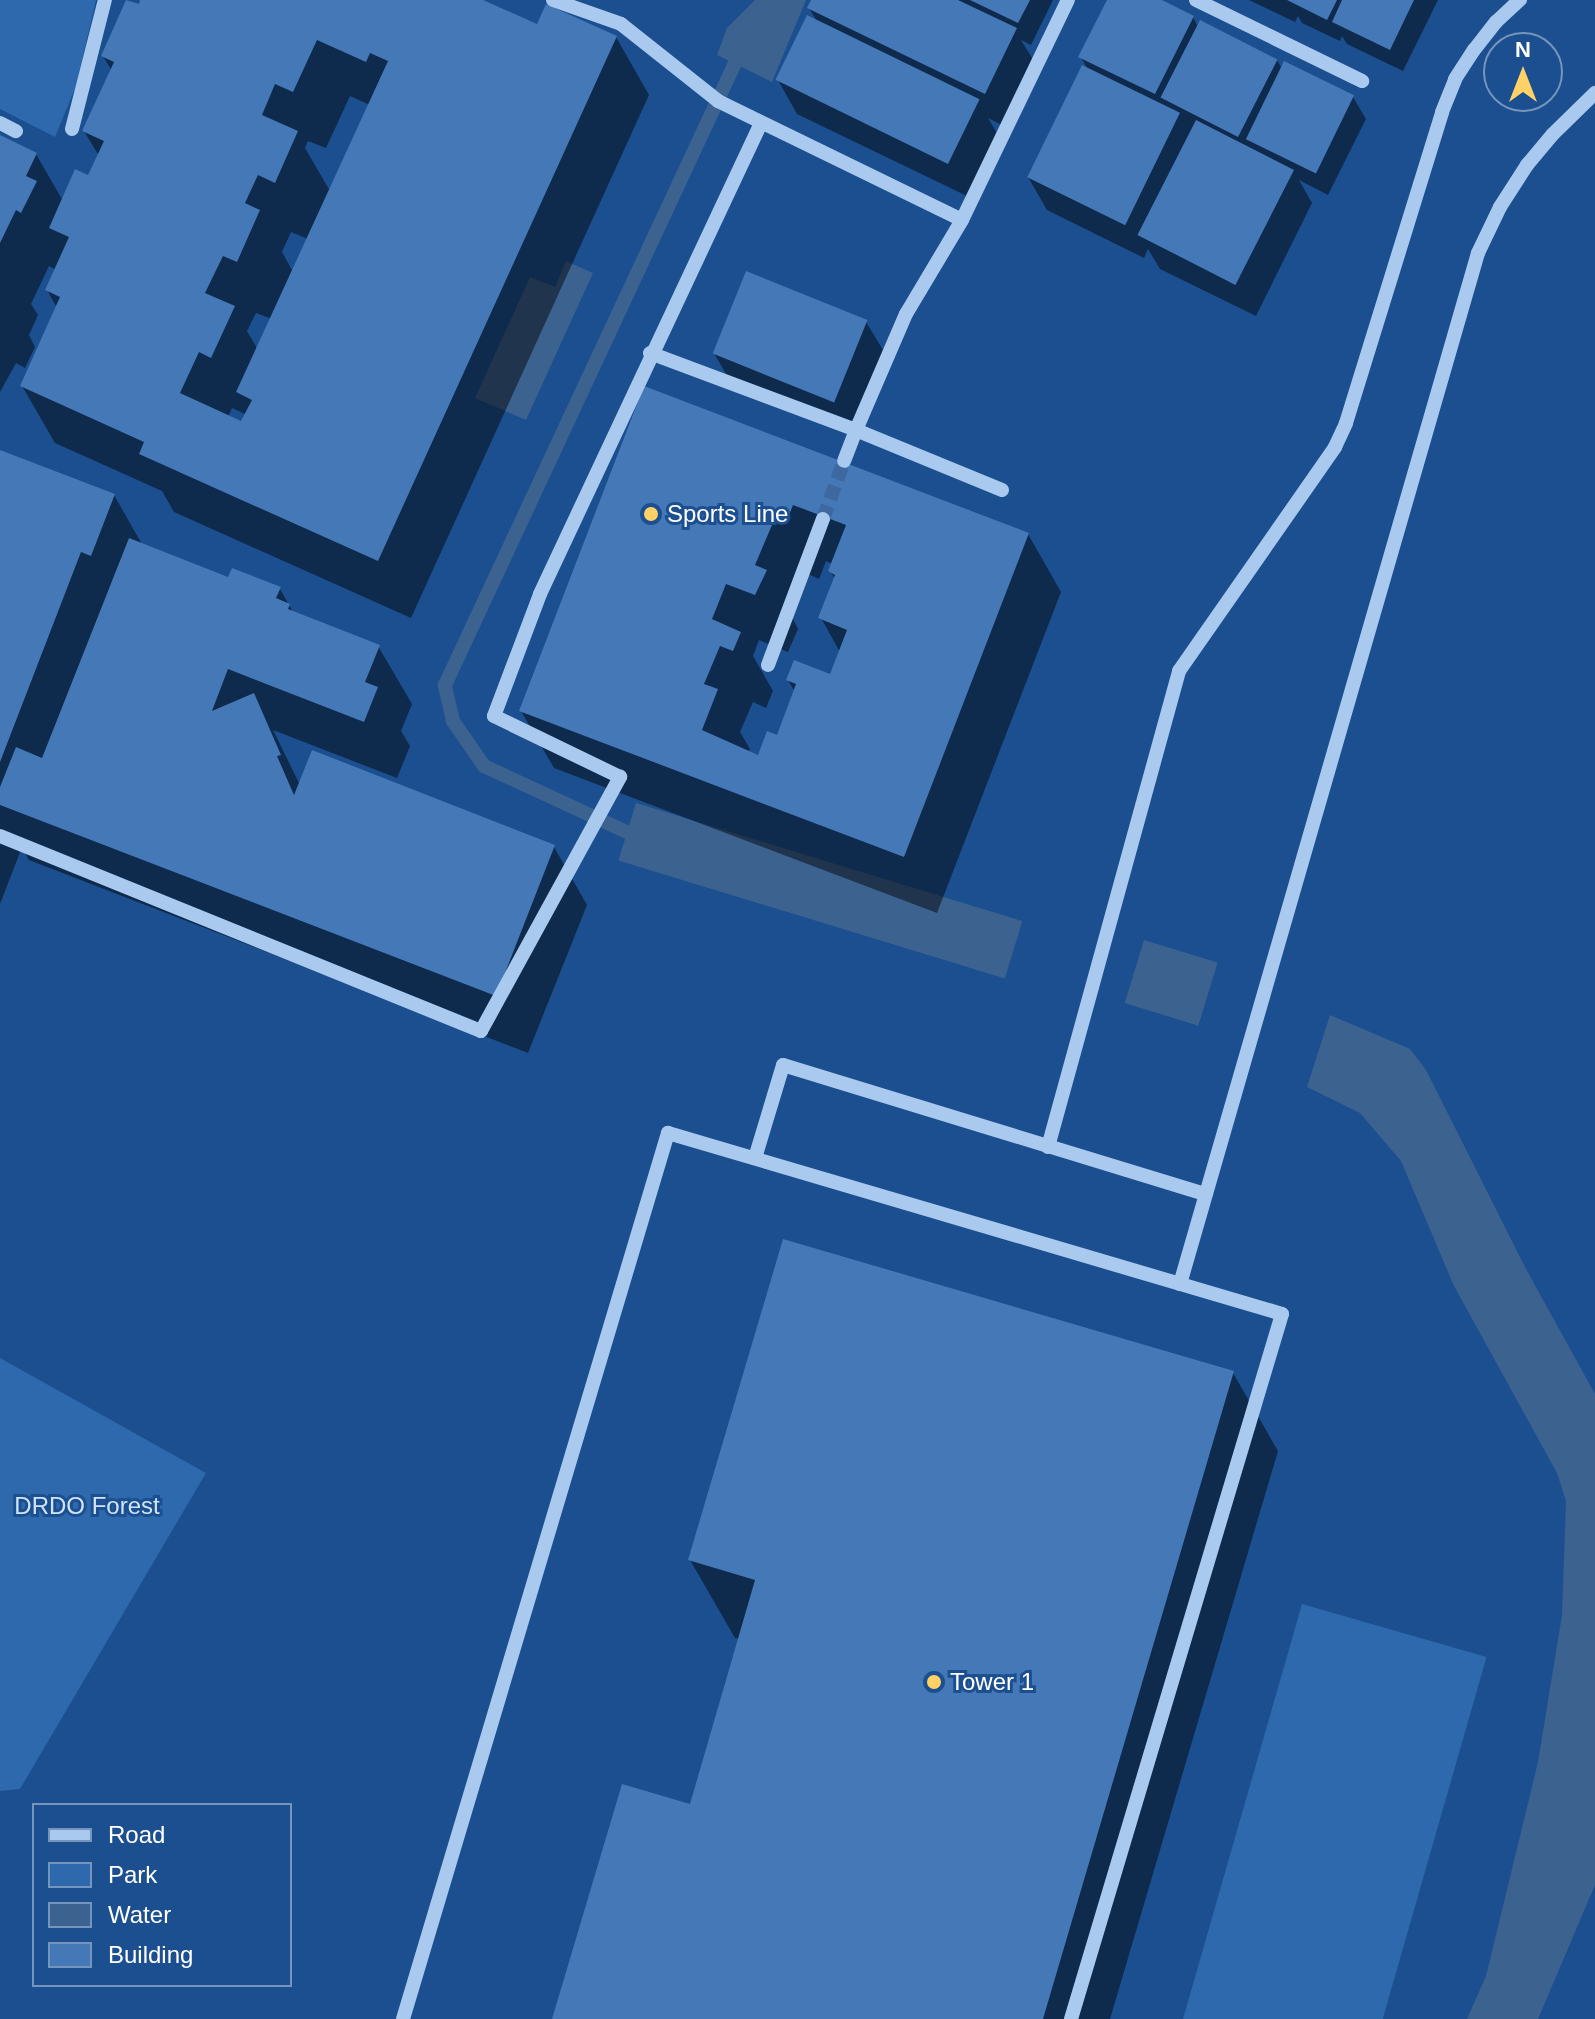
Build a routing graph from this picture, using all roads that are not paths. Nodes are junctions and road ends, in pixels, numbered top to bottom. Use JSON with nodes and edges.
{"nodes":[{"id":1,"x":105,"y":0,"type":"edge"},
{"id":2,"x":553,"y":0,"type":"edge"},
{"id":3,"x":1068,"y":0,"type":"edge"},
{"id":4,"x":1196,"y":0,"type":"edge"},
{"id":5,"x":1520,"y":0,"type":"edge"},
{"id":6,"x":1362,"y":81,"type":"dead end"},
{"id":7,"x":1595,"y":93,"type":"edge"},
{"id":8,"x":0,"y":123,"type":"edge"},
{"id":9,"x":761,"y":123,"type":"junction"},
{"id":10,"x":72,"y":129,"type":"dead end"},
{"id":11,"x":16,"y":131,"type":"dead end"},
{"id":12,"x":962,"y":220,"type":"junction"},
{"id":13,"x":650,"y":353,"type":"junction"},
{"id":14,"x":856,"y":430,"type":"junction"},
{"id":15,"x":844,"y":461,"type":"tunnel mouth"},
{"id":16,"x":1002,"y":490,"type":"dead end"},
{"id":17,"x":823,"y":519,"type":"tunnel mouth"},
{"id":18,"x":768,"y":665,"type":"dead end"},
{"id":19,"x":0,"y":836,"type":"edge"},
{"id":20,"x":1048,"y":1147,"type":"junction"},
{"id":21,"x":755,"y":1158,"type":"junction"},
{"id":22,"x":1206,"y":1194,"type":"junction"},
{"id":23,"x":1180,"y":1284,"type":"junction"},
{"id":24,"x":403,"y":2019,"type":"edge"},
{"id":25,"x":1071,"y":2019,"type":"edge"}],
"edges":[{"from":1,"to":10,"type":"street"},
{"from":2,"to":9,"type":"street"},
{"from":3,"to":12,"type":"street"},
{"from":4,"to":6,"type":"street"},
{"from":5,"to":20,"type":"street"},
{"from":7,"to":22,"type":"street"},
{"from":8,"to":11,"type":"street"},
{"from":9,"to":12,"type":"street"},
{"from":9,"to":13,"type":"street"},
{"from":12,"to":14,"type":"street"},
{"from":13,"to":14,"type":"street"},
{"from":13,"to":19,"type":"street"},
{"from":14,"to":15,"type":"street"},
{"from":14,"to":16,"type":"street"},
{"from":17,"to":18,"type":"street"},
{"from":20,"to":21,"type":"street"},
{"from":20,"to":22,"type":"street"},
{"from":21,"to":23,"type":"street"},
{"from":21,"to":24,"type":"street"},
{"from":22,"to":23,"type":"street"},
{"from":23,"to":25,"type":"street"}]}
